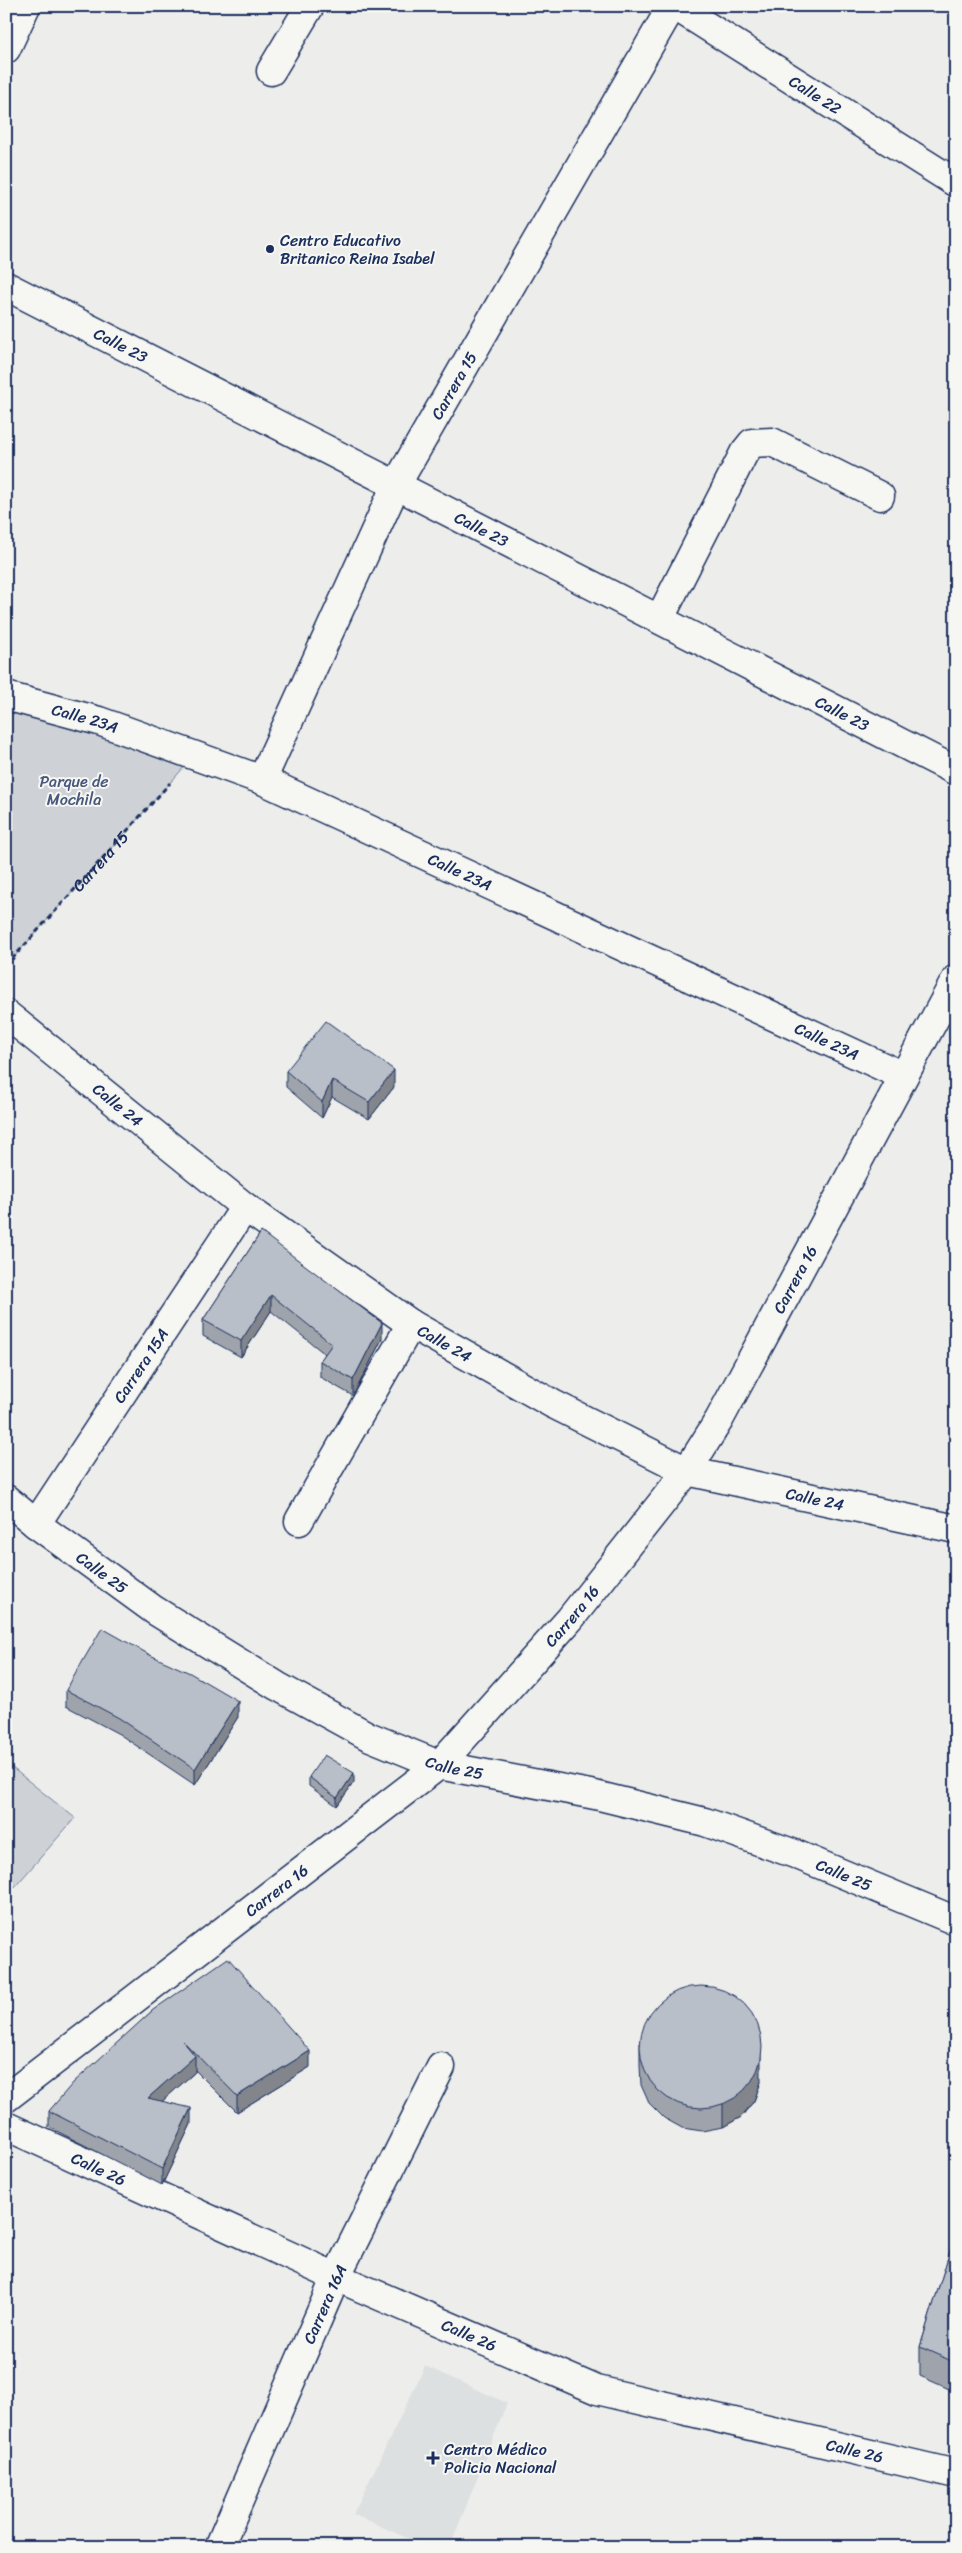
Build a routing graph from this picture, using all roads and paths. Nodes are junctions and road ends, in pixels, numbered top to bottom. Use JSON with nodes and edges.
{"nodes":[{"id":1,"x":26,"y":6,"type":"edge"},
{"id":2,"x":310,"y":6,"type":"edge"},
{"id":3,"x":674,"y":6,"type":"edge"},
{"id":4,"x":6,"y":49,"type":"edge"},
{"id":5,"x":271,"y":71,"type":"dead end"},
{"id":6,"x":956,"y":183,"type":"edge"},
{"id":7,"x":6,"y":286,"type":"edge"},
{"id":8,"x":396,"y":485,"type":"junction"},
{"id":9,"x":880,"y":496,"type":"dead end"},
{"id":10,"x":660,"y":618,"type":"junction"},
{"id":11,"x":6,"y":696,"type":"edge"},
{"id":12,"x":195,"y":755,"type":"junction"},
{"id":13,"x":956,"y":771,"type":"edge"},
{"id":14,"x":262,"y":780,"type":"junction"},
{"id":15,"x":6,"y":966,"type":"edge"},
{"id":16,"x":956,"y":979,"type":"edge"},
{"id":17,"x":6,"y":1014,"type":"edge"},
{"id":18,"x":903,"y":1076,"type":"junction"},
{"id":19,"x":245,"y":1207,"type":"junction"},
{"id":20,"x":411,"y":1324,"type":"junction"},
{"id":21,"x":687,"y":1471,"type":"junction"},
{"id":22,"x":6,"y":1499,"type":"edge"},
{"id":23,"x":299,"y":1521,"type":"dead end"},
{"id":24,"x":36,"y":1524,"type":"junction"},
{"id":25,"x":956,"y":1529,"type":"edge"},
{"id":26,"x":439,"y":1765,"type":"junction"},
{"id":27,"x":956,"y":1921,"type":"edge"},
{"id":28,"x":441,"y":2067,"type":"dead end"},
{"id":29,"x":6,"y":2098,"type":"edge"},
{"id":30,"x":6,"y":2126,"type":"edge"},
{"id":31,"x":336,"y":2277,"type":"junction"},
{"id":32,"x":956,"y":2474,"type":"edge"},
{"id":33,"x":220,"y":2547,"type":"edge"}],
"edges":[{"from":1,"to":4,"type":"street"},
{"from":2,"to":5,"type":"street"},
{"from":3,"to":6,"type":"street","name":"Calle 22"},
{"from":3,"to":8,"type":"street","name":"Carrera 15"},
{"from":7,"to":8,"type":"street","name":"Calle 23"},
{"from":8,"to":10,"type":"street","name":"Calle 23"},
{"from":8,"to":14,"type":"street","name":"Carrera 15"},
{"from":9,"to":10,"type":"street"},
{"from":10,"to":13,"type":"street","name":"Calle 23"},
{"from":11,"to":12,"type":"street","name":"Calle 23A"},
{"from":12,"to":14,"type":"street","name":"Calle 23A"},
{"from":12,"to":15,"type":"path","name":"Carrera 15"},
{"from":14,"to":18,"type":"street","name":"Calle 23A"},
{"from":16,"to":18,"type":"street","name":"Carrera 16"},
{"from":17,"to":19,"type":"street","name":"Calle 24"},
{"from":18,"to":21,"type":"street","name":"Carrera 16"},
{"from":19,"to":20,"type":"street","name":"Calle 24"},
{"from":19,"to":24,"type":"street","name":"Carrera 15A"},
{"from":20,"to":21,"type":"street","name":"Calle 24"},
{"from":20,"to":23,"type":"street"},
{"from":21,"to":25,"type":"street","name":"Calle 24"},
{"from":21,"to":26,"type":"street","name":"Carrera 16"},
{"from":22,"to":24,"type":"street","name":"Calle 25"},
{"from":24,"to":26,"type":"street","name":"Calle 25"},
{"from":26,"to":27,"type":"street","name":"Calle 25"},
{"from":26,"to":29,"type":"street","name":"Carrera 16"},
{"from":28,"to":31,"type":"street","name":"Carrera 16A"},
{"from":30,"to":31,"type":"street","name":"Calle 26"},
{"from":31,"to":32,"type":"street","name":"Calle 26"},
{"from":31,"to":33,"type":"street","name":"Carrera 16A"}]}
